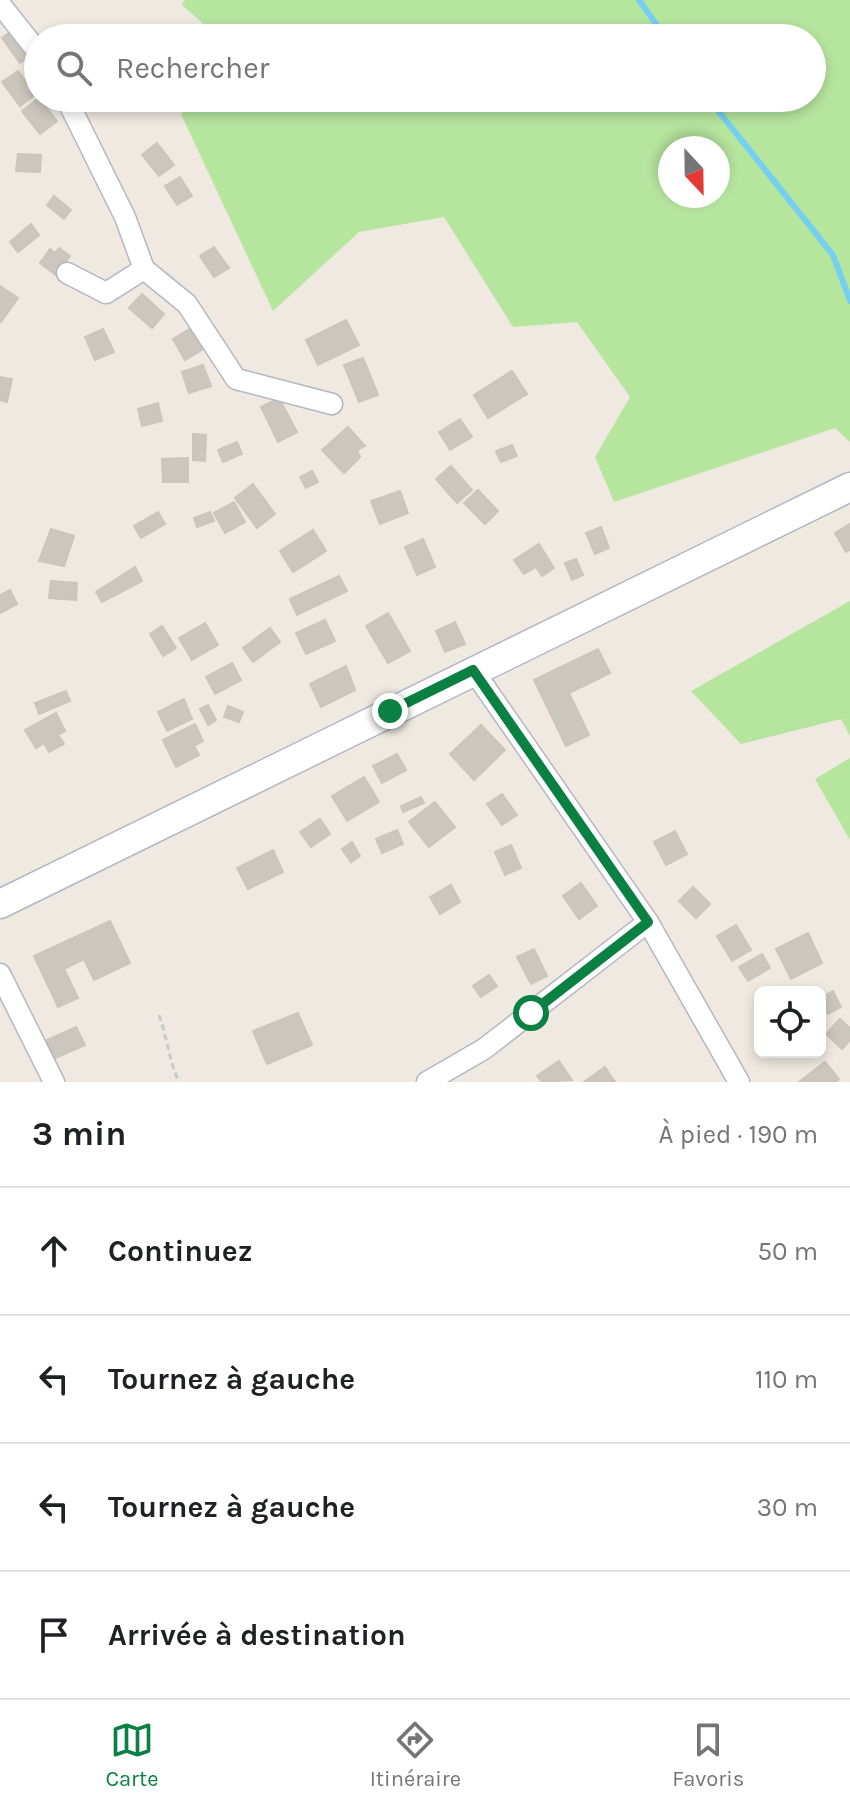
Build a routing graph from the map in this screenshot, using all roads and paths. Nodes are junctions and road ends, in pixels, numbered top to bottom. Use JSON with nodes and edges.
{"nodes":[{"id":1,"x":0,"y":4,"type":"edge"},
{"id":2,"x":24,"y":34,"type":"edge"},
{"id":3,"x":73,"y":112,"type":"edge"},
{"id":4,"x":144,"y":269,"type":"junction"},
{"id":5,"x":67,"y":273,"type":"dead end"},
{"id":6,"x":332,"y":404,"type":"dead end"},
{"id":7,"x":850,"y":487,"type":"edge"},
{"id":8,"x":473,"y":670,"type":"junction"},
{"id":9,"x":0,"y":904,"type":"edge"},
{"id":10,"x":648,"y":922,"type":"junction"},
{"id":11,"x":0,"y":974,"type":"edge"},
{"id":12,"x":159,"y":1015,"type":"dead end"},
{"id":13,"x":54,"y":1082,"type":"edge"},
{"id":14,"x":179,"y":1082,"type":"edge"},
{"id":15,"x":427,"y":1082,"type":"edge"},
{"id":16,"x":739,"y":1082,"type":"edge"}],
"edges":[{"from":1,"to":2,"type":"street"},
{"from":3,"to":4,"type":"street"},
{"from":4,"to":5,"type":"street"},
{"from":4,"to":6,"type":"street"},
{"from":7,"to":8,"type":"street"},
{"from":8,"to":9,"type":"street"},
{"from":8,"to":10,"type":"street"},
{"from":10,"to":15,"type":"street"},
{"from":10,"to":16,"type":"street"},
{"from":11,"to":13,"type":"street"},
{"from":12,"to":14,"type":"path"}]}
